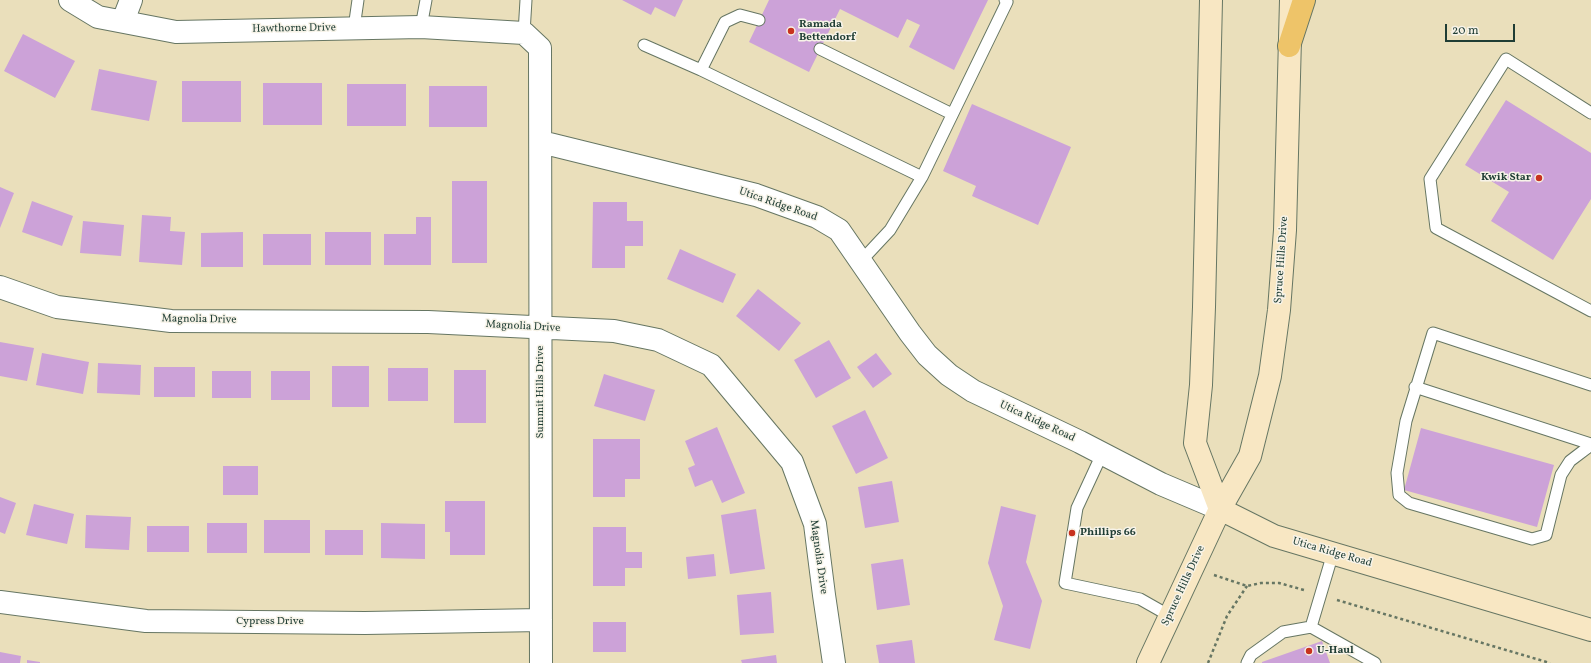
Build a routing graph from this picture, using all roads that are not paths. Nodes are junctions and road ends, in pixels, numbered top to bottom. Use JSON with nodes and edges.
{"nodes":[{"id":1,"x":70,"y":0,"type":"edge"},
{"id":2,"x":131,"y":0,"type":"edge"},
{"id":3,"x":358,"y":0,"type":"edge"},
{"id":4,"x":426,"y":0,"type":"edge"},
{"id":5,"x":526,"y":0,"type":"edge"},
{"id":6,"x":1006,"y":0,"type":"edge"},
{"id":7,"x":1211,"y":0,"type":"edge"},
{"id":8,"x":1290,"y":0,"type":"edge"},
{"id":9,"x":1304,"y":0,"type":"edge"},
{"id":10,"x":759,"y":20,"type":"dead end"},
{"id":11,"x":123,"y":21,"type":"junction"},
{"id":12,"x":421,"y":27,"type":"junction"},
{"id":13,"x":354,"y":28,"type":"junction"},
{"id":14,"x":524,"y":33,"type":"junction"},
{"id":15,"x":644,"y":45,"type":"dead end"},
{"id":16,"x":1289,"y":46,"type":"junction"},
{"id":17,"x":820,"y":49,"type":"dead end"},
{"id":18,"x":701,"y":70,"type":"junction"},
{"id":19,"x":1591,"y":113,"type":"edge"},
{"id":20,"x":952,"y":114,"type":"junction"},
{"id":21,"x":541,"y":142,"type":"junction"},
{"id":22,"x":922,"y":177,"type":"junction"},
{"id":23,"x":861,"y":261,"type":"junction"},
{"id":24,"x":0,"y":288,"type":"edge"},
{"id":25,"x":1591,"y":311,"type":"edge"},
{"id":26,"x":541,"y":327,"type":"junction"},
{"id":27,"x":1591,"y":385,"type":"edge"},
{"id":28,"x":1415,"y":387,"type":"junction"},
{"id":29,"x":1591,"y":445,"type":"edge"},
{"id":30,"x":1102,"y":454,"type":"junction"},
{"id":31,"x":1220,"y":509,"type":"junction"},
{"id":32,"x":1333,"y":553,"type":"junction"},
{"id":33,"x":0,"y":602,"type":"edge"},
{"id":34,"x":1170,"y":616,"type":"junction"},
{"id":35,"x":541,"y":620,"type":"junction"},
{"id":36,"x":1311,"y":627,"type":"junction"},
{"id":37,"x":1591,"y":630,"type":"edge"},
{"id":38,"x":541,"y":663,"type":"edge"},
{"id":39,"x":834,"y":663,"type":"edge"},
{"id":40,"x":1148,"y":663,"type":"edge"},
{"id":41,"x":1247,"y":663,"type":"edge"},
{"id":42,"x":1375,"y":663,"type":"edge"}],
"edges":[{"from":1,"to":11,"type":"street","name":"Hawthorne Drive"},
{"from":2,"to":11,"type":"street"},
{"from":3,"to":13,"type":"lane"},
{"from":4,"to":12,"type":"lane"},
{"from":5,"to":14,"type":"lane"},
{"from":6,"to":20,"type":"lane"},
{"from":7,"to":31,"type":"main road"},
{"from":8,"to":16,"type":"main road","name":"Spruce Hills Drive"},
{"from":9,"to":16,"type":"highway"},
{"from":10,"to":18,"type":"lane"},
{"from":11,"to":13,"type":"street","name":"Hawthorne Drive"},
{"from":12,"to":13,"type":"street","name":"Hawthorne Drive"},
{"from":12,"to":14,"type":"street","name":"Hawthorne Drive"},
{"from":14,"to":21,"type":"street","name":"Summit Hills Drive"},
{"from":15,"to":18,"type":"lane"},
{"from":16,"to":31,"type":"main road","name":"Spruce Hills Drive"},
{"from":17,"to":20,"type":"lane"},
{"from":18,"to":22,"type":"lane"},
{"from":19,"to":25,"type":"lane"},
{"from":20,"to":22,"type":"lane"},
{"from":21,"to":23,"type":"street","name":"Utica Ridge Road"},
{"from":21,"to":26,"type":"street","name":"Summit Hills Drive"},
{"from":22,"to":23,"type":"lane"},
{"from":23,"to":30,"type":"street","name":"Utica Ridge Road"},
{"from":24,"to":26,"type":"street","name":"Magnolia Drive"},
{"from":26,"to":35,"type":"street","name":"Summit Hills Drive"},
{"from":26,"to":39,"type":"street","name":"Magnolia Drive"},
{"from":27,"to":28,"type":"lane"},
{"from":28,"to":29,"type":"lane"},
{"from":28,"to":29,"type":"lane"},
{"from":30,"to":31,"type":"street","name":"Utica Ridge Road"},
{"from":30,"to":34,"type":"lane"},
{"from":31,"to":32,"type":"main road","name":"Utica Ridge Road"},
{"from":31,"to":34,"type":"main road","name":"Spruce Hills Drive"},
{"from":32,"to":36,"type":"lane"},
{"from":32,"to":37,"type":"main road","name":"Utica Ridge Road"},
{"from":33,"to":35,"type":"street","name":"Cypress Drive"},
{"from":34,"to":40,"type":"main road","name":"Spruce Hills Drive"},
{"from":35,"to":38,"type":"street","name":"Summit Hills Drive"},
{"from":36,"to":41,"type":"lane"},
{"from":36,"to":42,"type":"lane"}]}
